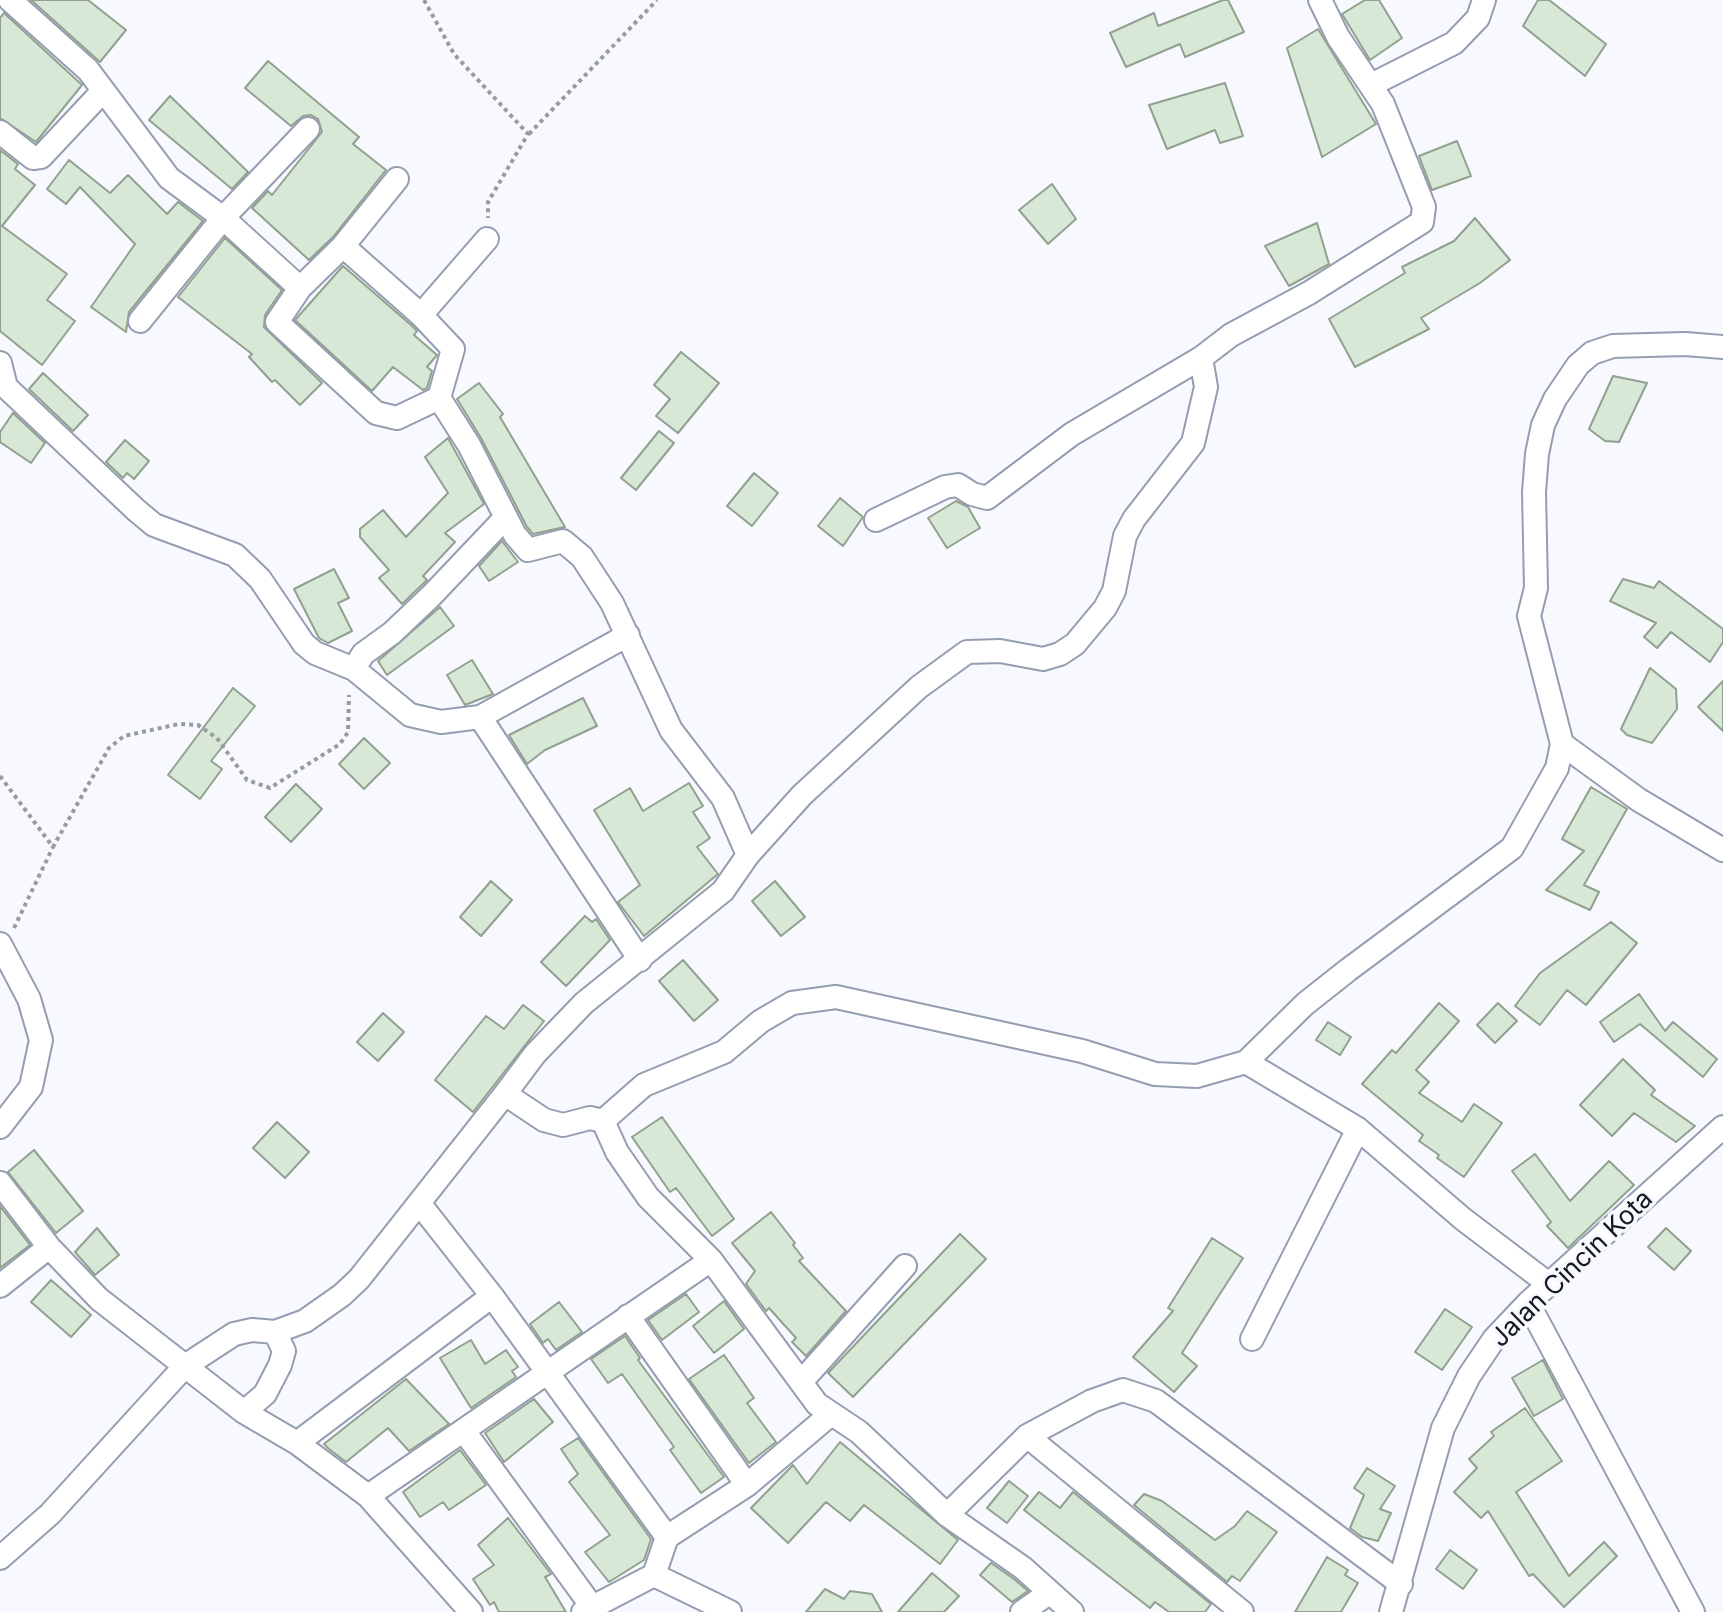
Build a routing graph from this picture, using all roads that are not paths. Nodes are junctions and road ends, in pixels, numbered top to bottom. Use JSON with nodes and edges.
{"nodes":[{"id":1,"x":10,"y":0,"type":"edge"},
{"id":2,"x":1320,"y":0,"type":"edge"},
{"id":3,"x":1484,"y":0,"type":"edge"},
{"id":4,"x":1371,"y":85,"type":"junction"},
{"id":5,"x":102,"y":92,"type":"junction"},
{"id":6,"x":308,"y":129,"type":"dead end"},
{"id":7,"x":0,"y":132,"type":"edge"},
{"id":8,"x":397,"y":179,"type":"dead end"},
{"id":9,"x":223,"y":218,"type":"junction"},
{"id":10,"x":487,"y":239,"type":"road end"},
{"id":11,"x":343,"y":246,"type":"junction"},
{"id":12,"x":300,"y":288,"type":"junction"},
{"id":13,"x":421,"y":315,"type":"junction"},
{"id":14,"x":140,"y":321,"type":"dead end"},
{"id":15,"x":1723,"y":347,"type":"edge"},
{"id":16,"x":1201,"y":358,"type":"junction"},
{"id":17,"x":0,"y":363,"type":"edge"},
{"id":18,"x":439,"y":398,"type":"junction"},
{"id":19,"x":506,"y":517,"type":"junction"},
{"id":20,"x":876,"y":520,"type":"dead end"},
{"id":21,"x":628,"y":635,"type":"junction"},
{"id":22,"x":354,"y":669,"type":"junction"},
{"id":23,"x":480,"y":717,"type":"junction"},
{"id":24,"x":1562,"y":744,"type":"junction"},
{"id":25,"x":1723,"y":850,"type":"edge"},
{"id":26,"x":748,"y":855,"type":"junction"},
{"id":27,"x":2,"y":946,"type":"edge"},
{"id":28,"x":640,"y":960,"type":"junction"},
{"id":29,"x":1246,"y":1062,"type":"junction"},
{"id":30,"x":505,"y":1094,"type":"junction"},
{"id":31,"x":603,"y":1121,"type":"junction"},
{"id":32,"x":0,"y":1127,"type":"edge"},
{"id":33,"x":1723,"y":1127,"type":"edge"},
{"id":34,"x":1358,"y":1129,"type":"junction"},
{"id":35,"x":0,"y":1183,"type":"edge"},
{"id":36,"x":419,"y":1203,"type":"junction"},
{"id":37,"x":49,"y":1247,"type":"junction"},
{"id":38,"x":711,"y":1260,"type":"junction"},
{"id":39,"x":905,"y":1266,"type":"dead end"},
{"id":40,"x":1550,"y":1285,"type":"junction"},
{"id":41,"x":0,"y":1286,"type":"edge"},
{"id":42,"x":492,"y":1296,"type":"junction"},
{"id":43,"x":1528,"y":1303,"type":"junction"},
{"id":44,"x":628,"y":1316,"type":"junction"},
{"id":45,"x":275,"y":1332,"type":"junction"},
{"id":46,"x":1252,"y":1339,"type":"dead end"},
{"id":47,"x":185,"y":1366,"type":"junction"},
{"id":48,"x":546,"y":1371,"type":"junction"},
{"id":49,"x":801,"y":1382,"type":"junction"},
{"id":50,"x":244,"y":1412,"type":"junction"},
{"id":51,"x":831,"y":1414,"type":"junction"},
{"id":52,"x":464,"y":1431,"type":"junction"},
{"id":53,"x":1027,"y":1436,"type":"junction"},
{"id":54,"x":297,"y":1443,"type":"junction"},
{"id":55,"x":747,"y":1485,"type":"junction"},
{"id":56,"x":368,"y":1496,"type":"junction"},
{"id":57,"x":947,"y":1515,"type":"junction"},
{"id":58,"x":667,"y":1537,"type":"junction"},
{"id":59,"x":0,"y":1558,"type":"edge"},
{"id":60,"x":654,"y":1575,"type":"junction"},
{"id":61,"x":1401,"y":1584,"type":"junction"},
{"id":62,"x":1049,"y":1593,"type":"junction"},
{"id":63,"x":588,"y":1610,"type":"edge"},
{"id":64,"x":471,"y":1612,"type":"edge"},
{"id":65,"x":730,"y":1612,"type":"edge"},
{"id":66,"x":1022,"y":1612,"type":"edge"},
{"id":67,"x":1072,"y":1612,"type":"edge"},
{"id":68,"x":1242,"y":1612,"type":"edge"},
{"id":69,"x":1391,"y":1612,"type":"edge"},
{"id":70,"x":1693,"y":1612,"type":"edge"}],
"edges":[{"from":1,"to":5,"type":"street"},
{"from":2,"to":4,"type":"street"},
{"from":3,"to":4,"type":"street"},
{"from":4,"to":16,"type":"street"},
{"from":5,"to":7,"type":"street"},
{"from":5,"to":9,"type":"street"},
{"from":6,"to":9,"type":"street"},
{"from":8,"to":11,"type":"street"},
{"from":9,"to":12,"type":"street"},
{"from":9,"to":14,"type":"street"},
{"from":10,"to":13,"type":"street"},
{"from":11,"to":12,"type":"street"},
{"from":11,"to":13,"type":"street"},
{"from":12,"to":18,"type":"street"},
{"from":13,"to":18,"type":"street"},
{"from":15,"to":24,"type":"street"},
{"from":16,"to":20,"type":"street"},
{"from":16,"to":26,"type":"street"},
{"from":17,"to":22,"type":"street"},
{"from":18,"to":19,"type":"street"},
{"from":19,"to":21,"type":"street"},
{"from":19,"to":22,"type":"street"},
{"from":21,"to":23,"type":"street"},
{"from":21,"to":26,"type":"street"},
{"from":22,"to":23,"type":"street"},
{"from":23,"to":28,"type":"street"},
{"from":24,"to":25,"type":"street"},
{"from":24,"to":29,"type":"street"},
{"from":26,"to":28,"type":"street"},
{"from":27,"to":32,"type":"street"},
{"from":28,"to":30,"type":"street"},
{"from":29,"to":31,"type":"street"},
{"from":29,"to":34,"type":"street"},
{"from":30,"to":31,"type":"street"},
{"from":30,"to":36,"type":"street"},
{"from":31,"to":38,"type":"street"},
{"from":33,"to":40,"type":"street","name":"Jalan Cincin Kota"},
{"from":34,"to":40,"type":"street"},
{"from":34,"to":46,"type":"street"},
{"from":35,"to":37,"type":"street"},
{"from":36,"to":42,"type":"street"},
{"from":36,"to":45,"type":"street"},
{"from":37,"to":41,"type":"street"},
{"from":37,"to":47,"type":"street"},
{"from":38,"to":44,"type":"street"},
{"from":38,"to":49,"type":"street"},
{"from":39,"to":49,"type":"street"},
{"from":40,"to":43,"type":"street","name":"Jalan Cincin Kota"},
{"from":42,"to":48,"type":"street"},
{"from":42,"to":54,"type":"street"},
{"from":43,"to":61,"type":"street","name":"Jalan Cincin Kota"},
{"from":43,"to":70,"type":"street"},
{"from":44,"to":48,"type":"street"},
{"from":44,"to":55,"type":"street"},
{"from":45,"to":47,"type":"street"},
{"from":45,"to":50,"type":"street"},
{"from":47,"to":50,"type":"street"},
{"from":47,"to":59,"type":"street"},
{"from":48,"to":52,"type":"street"},
{"from":48,"to":58,"type":"street"},
{"from":49,"to":51,"type":"street"},
{"from":50,"to":54,"type":"street"},
{"from":51,"to":55,"type":"street"},
{"from":51,"to":57,"type":"street"},
{"from":52,"to":56,"type":"street"},
{"from":52,"to":63,"type":"street"},
{"from":53,"to":57,"type":"street"},
{"from":53,"to":61,"type":"street"},
{"from":53,"to":68,"type":"street"},
{"from":54,"to":56,"type":"street"},
{"from":55,"to":58,"type":"street"},
{"from":56,"to":64,"type":"street"},
{"from":57,"to":62,"type":"street"},
{"from":58,"to":60,"type":"street"},
{"from":60,"to":63,"type":"street"},
{"from":60,"to":65,"type":"street"},
{"from":61,"to":69,"type":"street","name":"Jalan Cincin Kota"},
{"from":62,"to":66,"type":"street"},
{"from":62,"to":67,"type":"street"}]}
